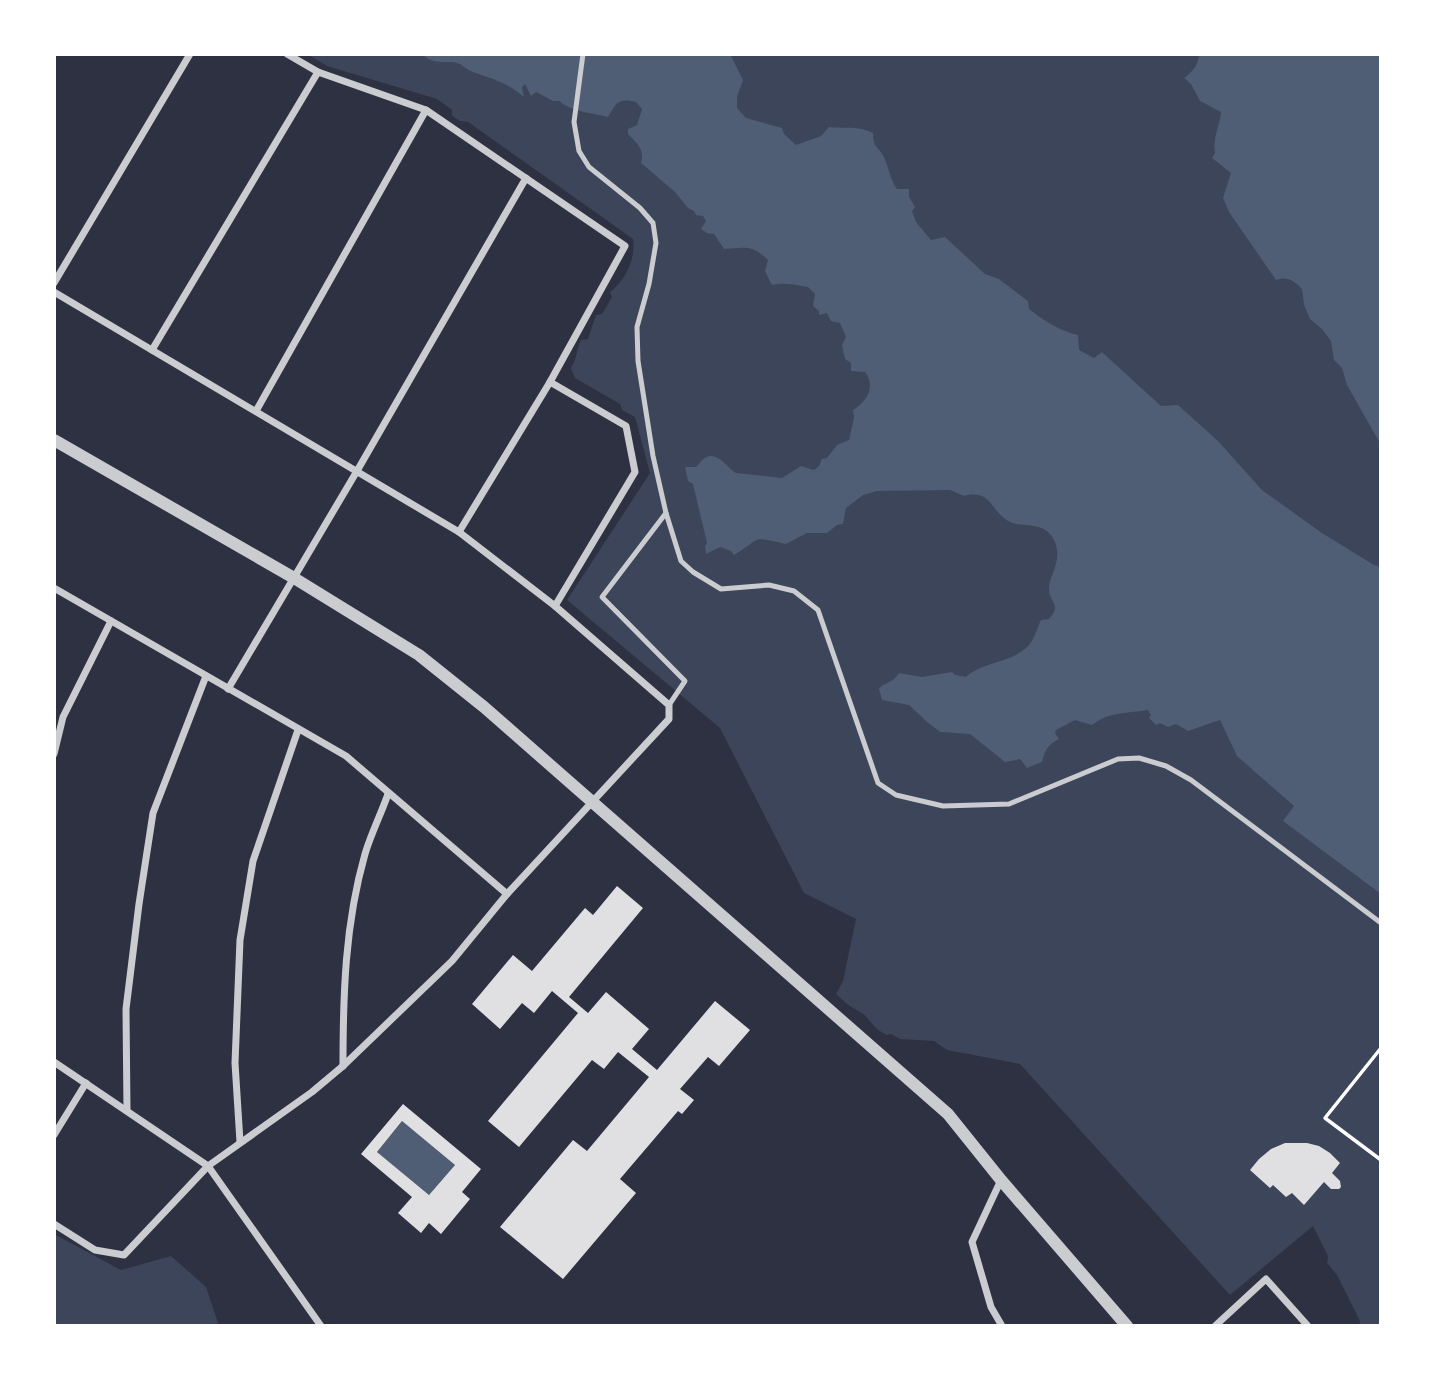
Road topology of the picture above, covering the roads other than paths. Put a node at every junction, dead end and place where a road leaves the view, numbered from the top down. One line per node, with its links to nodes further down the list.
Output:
1 (190, 54): 7 (street)
2 (286, 54): 4 (street)
3 (583, 54): 14 (lane)
4 (318, 72): 5 (street); 9 (street)
5 (426, 110): 6 (street); 11 (street)
6 (526, 178): 10 (street); 13 (street)
7 (54, 283)
8 (54, 292): 9 (street)
9 (152, 350): 11 (street)
10 (550, 382): 15 (street); 18 (street)
11 (256, 411): 13 (street)
12 (54, 440): 16 (street)
13 (357, 471): 15 (street); 16 (street)
14 (666, 513): 22 (lane); 28 (lane)
15 (459, 532): 18 (street)
16 (294, 578): 21 (street); 26 (street)
17 (54, 588): 19 (street)
18 (555, 606): 22 (street)
19 (111, 621): 20 (street); 24 (street)
20 (206, 676): 21 (street); 32 (street)
21 (228, 689): 23 (street)
22 (669, 705): 26 (street)
23 (298, 730): 25 (street); 34 (street)
24 (54, 754)
25 (388, 794): 27 (street); 30 (street)
26 (593, 803): 27 (street); 36 (street)
27 (507, 894): 30 (street)
28 (1381, 923)
29 (54, 1062): 31 (street)
30 (343, 1066): 34 (street)
31 (86, 1083): 32 (street); 33 (street)
32 (127, 1110): 35 (street)
33 (54, 1135)
34 (240, 1142): 35 (street)
35 (208, 1166): 37 (street); 38 (street)
36 (1000, 1180): 39 (street); 40 (street)
37 (54, 1224)
38 (321, 1326)
39 (1002, 1326)
40 (1127, 1326)
41 (1214, 1326): 42 (street)
42 (1308, 1326)

